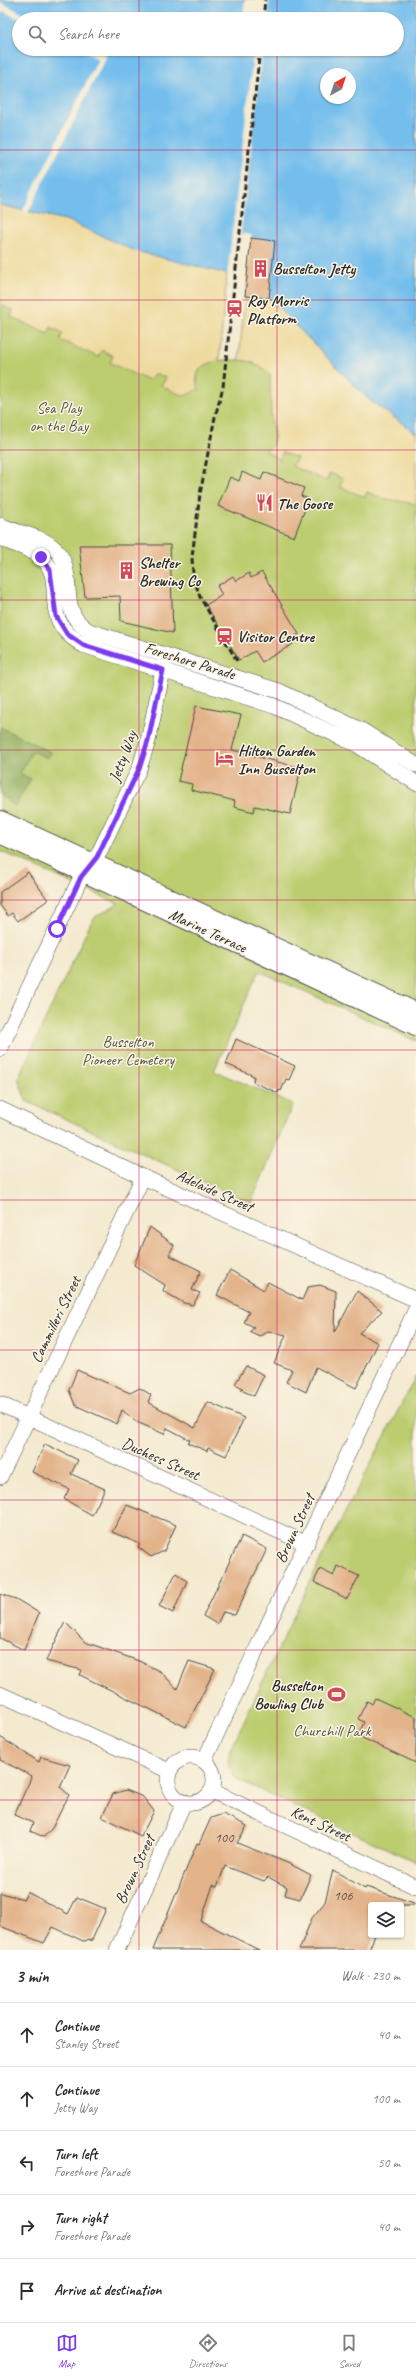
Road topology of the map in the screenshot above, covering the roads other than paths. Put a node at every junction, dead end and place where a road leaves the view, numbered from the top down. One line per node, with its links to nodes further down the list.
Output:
1 (0, 525): 3 (street, Foreshore Parade)
2 (0, 538): 4 (street, Foreshore Parade)
3 (167, 655): 4 (street, Jetty Way); 5 (street, Foreshore Parade)
4 (163, 670): 6 (street, Foreshore Parade); 9 (street, Jetty Way)
5 (416, 765)
6 (416, 783)
7 (0, 820): 9 (street, Marine Terrace)
8 (0, 834): 9 (street, Marine Terrace)
9 (89, 868): 10 (street, Marine Terrace); 11 (street, Marine Terrace); 12 (street, Jetty Way)
10 (416, 1012)
11 (416, 1026)
12 (0, 1049)
13 (0, 1109): 14 (street, Adelaide Street)
14 (143, 1177): 15 (street, Adelaide Street); 18 (street, Cammilleri Street)
15 (416, 1300)
16 (416, 1309): 20 (street, Brown Street)
17 (0, 1404): 18 (street, Duchess Street)
18 (28, 1417): 19 (street, Cammilleri Street); 20 (street, Duchess Street)
19 (0, 1477)
20 (307, 1544): 22 (street, Brown Street)
21 (0, 1694): 23 (street)
22 (204, 1761): 23 (street); 24 (street)
23 (169, 1771): 25 (street)
24 (212, 1792): 25 (street); 26 (street, Kent Street)
25 (184, 1802): 27 (street, Brown Street)
26 (416, 1887)
27 (117, 1950)

